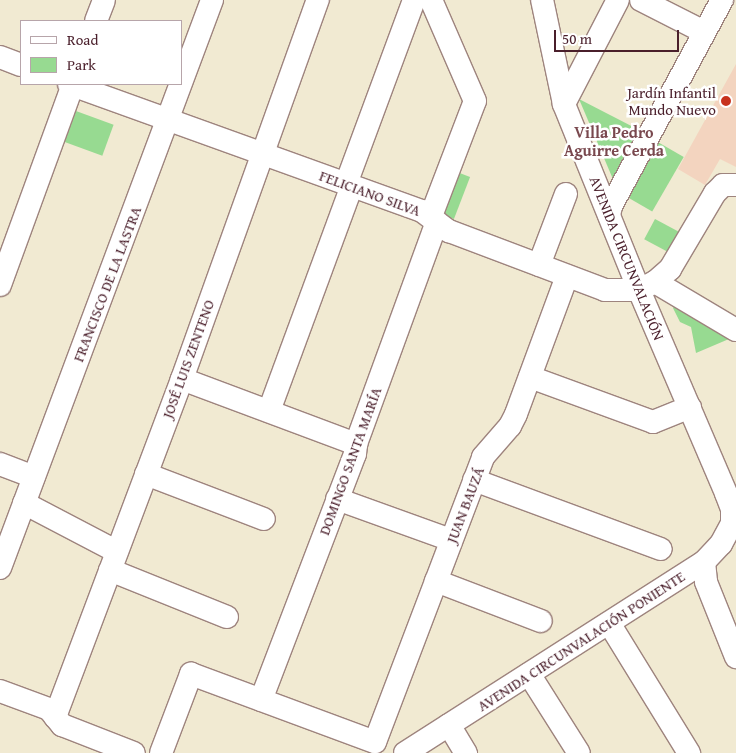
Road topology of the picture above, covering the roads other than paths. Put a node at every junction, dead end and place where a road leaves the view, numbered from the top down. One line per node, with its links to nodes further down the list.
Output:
1 (104, 0): 10 (street)
2 (212, 0): 14 (street, FRANCISCO DE LA LASTRA)
3 (318, 0): 20 (street, JOSÉ LUIS ZENTENO)
4 (414, 0): 21 (street)
5 (431, 0): 25 (street, DOMINGO SANTA MARÍA)
6 (618, 0): 18 (street)
7 (641, 0): 11 (street)
8 (722, 0): 11 (street)
9 (538, 2): 18 (street, AVENIDA CIRCUNVALACIÓN)
10 (96, 20)
11 (704, 32): 24 (street)
12 (0, 57): 13 (street)
13 (20, 65)
14 (182, 82)
15 (71, 85): 28 (street)
16 (74, 85): 19 (street, FELICIANO SILVA)
17 (181, 85): 19 (street, FRANCISCO DE LA LASTRA)
18 (564, 104): 24 (street, AVENIDA CIRCUNVALACIÓN)
19 (168, 120): 20 (street, FELICIANO SILVA); 39 (street, FRANCISCO DE LA LASTRA)
20 (261, 153): 21 (street, FELICIANO SILVA); 32 (street, JOSÉ LUIS ZENTENO)
21 (349, 185): 25 (street, FELICIANO SILVA); 34 (street)
22 (736, 185): 29 (street)
23 (566, 194): 26 (street)
24 (608, 215): 29 (street, AVENIDA CIRCUNVALACIÓN)
25 (434, 219): 26 (street, FELICIANO SILVA); 35 (street, DOMINGO SANTA MARÍA)
26 (539, 265): 27 (street, FELICIANO SILVA)
27 (567, 276): 29 (street, FELICIANO SILVA); 31 (street, JUAN BAUZÁ)
28 (0, 285)
29 (647, 286): 30 (street); 33 (street, AVENIDA CIRCUNVALACIÓN)
30 (736, 330)
31 (530, 377): 33 (street); 40 (street, JUAN BAUZÁ)
32 (182, 379): 34 (street); 38 (street, JOSÉ LUIS ZENTENO)
33 (690, 407): 37 (street, AVENIDA CIRCUNVALACIÓN)
34 (270, 411): 35 (street)
35 (356, 444): 41 (street, DOMINGO SANTA MARÍA)
36 (0, 464): 39 (street)
37 (727, 468): 42 (street, AVENIDA CIRCUNVALACIÓN)
38 (146, 474): 44 (street); 47 (street, JOSÉ LUIS ZENTENO)
39 (34, 477): 43 (street, FRANCISCO DE LA LASTRA)
40 (474, 480): 45 (street, JUAN BAUZÁ); 46 (street)
41 (337, 499): 45 (street); 57 (street, DOMINGO SANTA MARÍA)
42 (731, 500): 48 (street, AVENIDA CIRCUNVALACIÓN PONIENTE)
43 (24, 503): 47 (street); 49 (street, FRANCISCO DE LA LASTRA)
44 (264, 519)
45 (451, 540): 50 (street, JUAN BAUZÁ)
46 (661, 548)
47 (113, 560): 51 (street); 58 (street, JOSÉ LUIS ZENTENO)
48 (704, 562): 53 (street, AVENIDA CIRCUNVALACIÓN PONIENTE); 54 (street)
49 (0, 568)
50 (436, 581): 52 (street); 60 (street, JUAN BAUZÁ)
51 (227, 618)
52 (541, 621)
53 (609, 623): 55 (street, AVENIDA CIRCUNVALACIÓN PONIENTE); 66 (street)
54 (736, 657)
55 (529, 674): 59 (street, AVENIDA CIRCUNVALACIÓN PONIENTE); 65 (street)
56 (0, 691): 58 (street)
57 (261, 700): 60 (street); 62 (street)
58 (56, 717): 61 (street)
59 (449, 725): 63 (street, AVENIDA CIRCUNVALACIÓN PONIENTE); 64 (street)
60 (380, 747)
61 (134, 753)
62 (161, 753)
63 (405, 753)
64 (466, 753)
65 (579, 753)
66 (689, 753)

